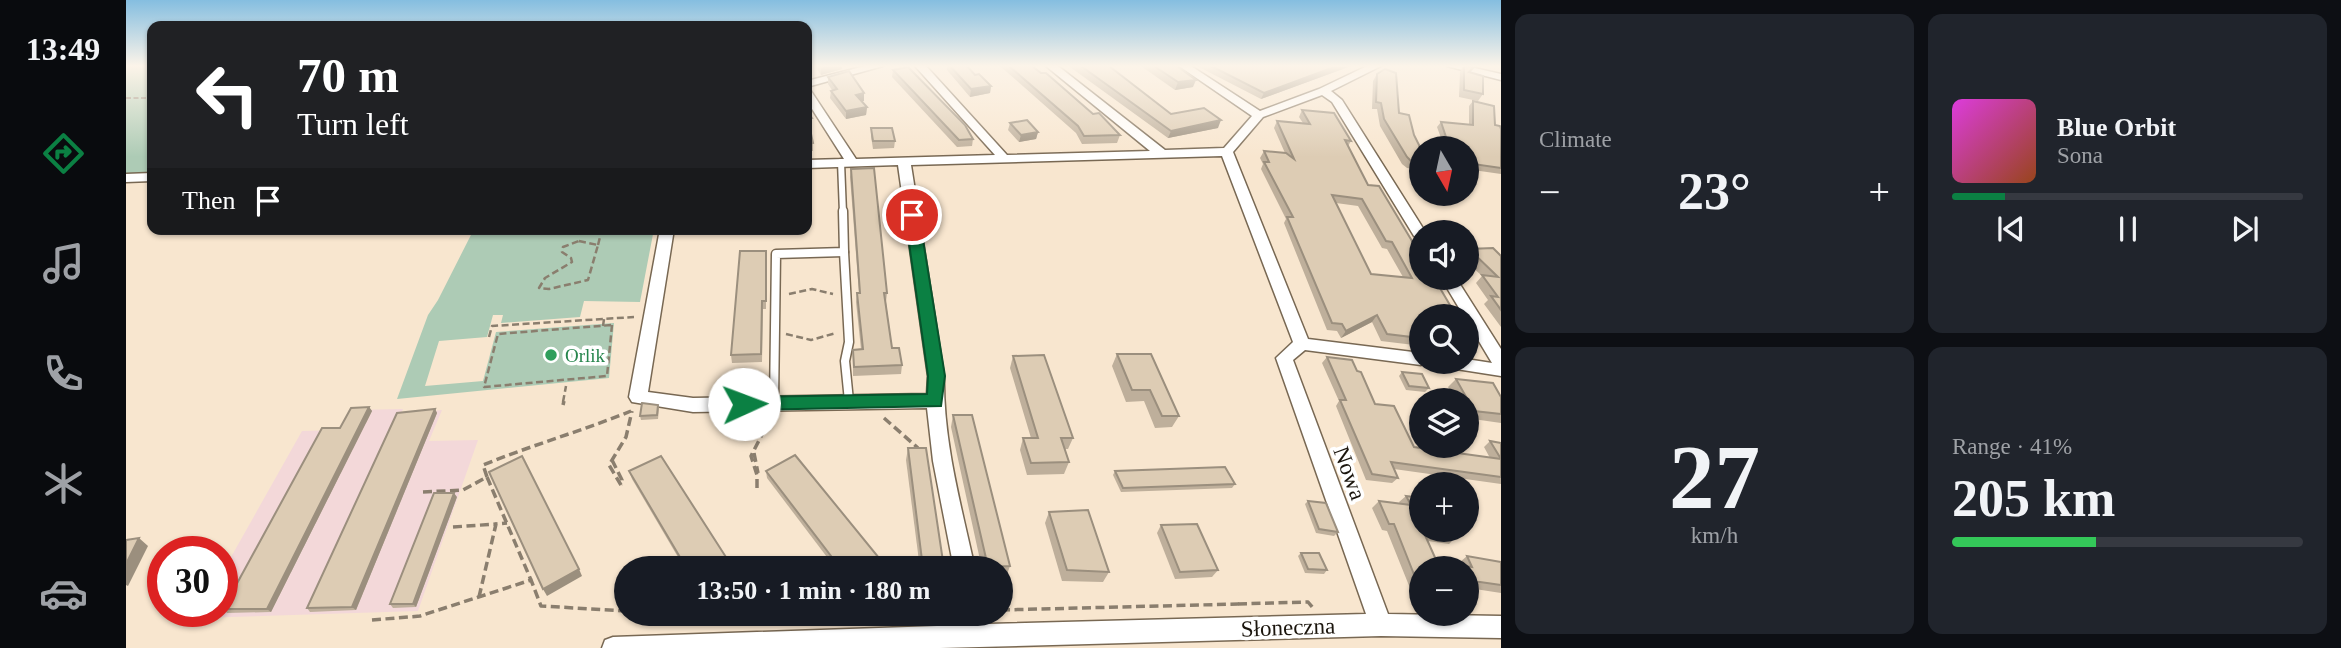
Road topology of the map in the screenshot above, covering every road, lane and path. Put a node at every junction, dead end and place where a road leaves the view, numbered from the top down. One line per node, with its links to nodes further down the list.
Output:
1 (948, 96): 12 (street)
2 (1089, 96): 11 (street)
3 (1229, 96): 9 (street)
4 (1310, 96): 9 (street)
5 (1331, 96): 18 (street)
6 (126, 98): 7 (path)
7 (147, 98)
8 (812, 100): 14 (street)
9 (1259, 116): 10 (street)
10 (1227, 152): 11 (street); 32 (street)
11 (1162, 154): 12 (street)
12 (1003, 158): 13 (street)
13 (904, 161): 14 (street); 39 (street)
14 (846, 162): 15 (street); 22 (lane)
15 (812, 164)
16 (147, 177): 17 (street)
17 (126, 178)
18 (1411, 220)
19 (600, 235): 21 (path)
20 (666, 235): 40 (street)
21 (598, 245): 21 (path)
22 (844, 252): 24 (lane); 25 (lane)
23 (1455, 290): 34 (street)
24 (775, 304): 25 (path); 28 (lane)
25 (847, 304): 30 (lane)
26 (634, 317): 27 (path)
27 (604, 319): 29 (path); 31 (path)
28 (775, 325): 30 (path); 40 (lane)
29 (603, 326): 29 (path)
30 (848, 327): 38 (lane)
31 (489, 337)
32 (1302, 344): 33 (street); 57 (street, Nowa)
33 (1409, 357)
34 (1501, 363)
35 (1479, 367): 36 (street)
36 (1501, 370)
37 (566, 386): 41 (path)
38 (849, 401): 39 (street); 40 (street); 43 (path)
39 (935, 401): 43 (street)
40 (772, 403): 45 (path)
41 (564, 405)
42 (612, 460): 42 (path); 44 (path)
43 (942, 461): 50 (street)
44 (487, 477): 46 (path); 47 (path)
45 (757, 488)
46 (423, 492)
47 (507, 523): 48 (path); 51 (path)
48 (496, 524): 49 (path); 52 (path)
49 (453, 527)
50 (962, 556)
51 (531, 580): 52 (path); 53 (path)
52 (479, 597): 55 (path)
53 (614, 610)
54 (1013, 610): 60 (path)
55 (372, 620)
56 (1013, 625): 60 (street, Słoneczna)
57 (1381, 625): 59 (street, Słoneczna); 60 (street, Słoneczna)
58 (961, 626): 61 (street, Słoneczna)
59 (1501, 627)
60 (1249, 628)
61 (614, 648)

